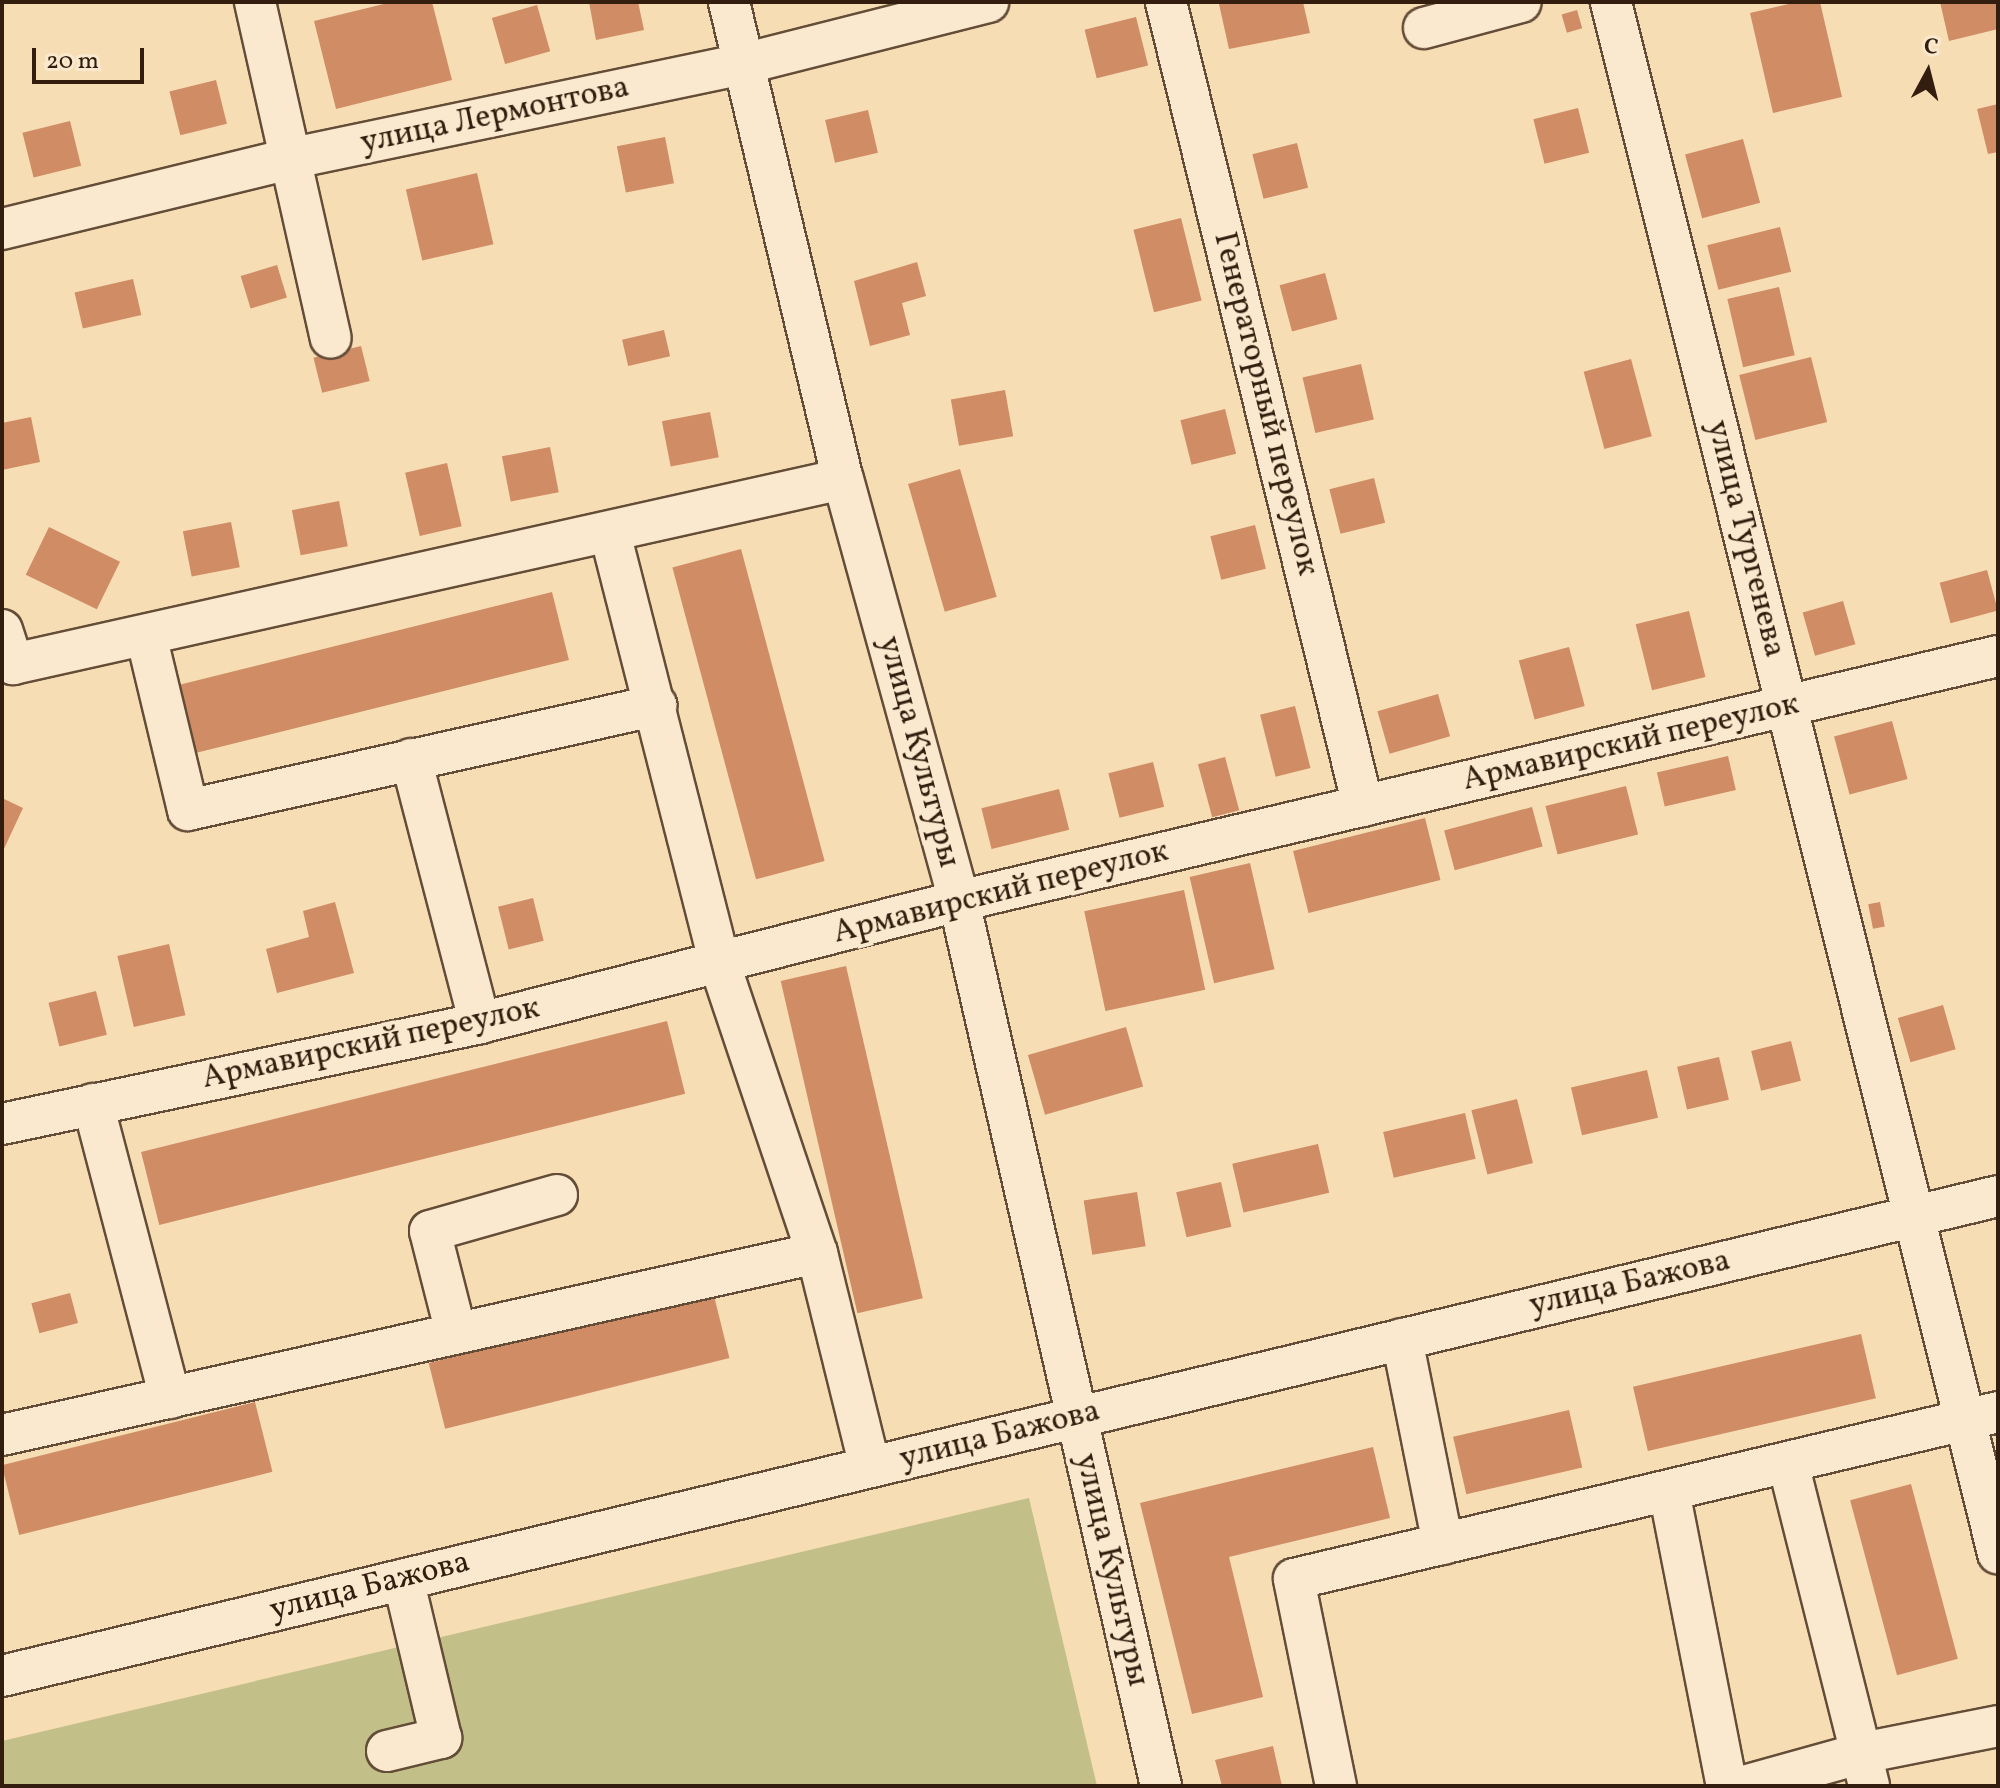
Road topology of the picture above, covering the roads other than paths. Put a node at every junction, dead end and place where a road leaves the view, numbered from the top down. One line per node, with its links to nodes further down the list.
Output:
1 (255, 2): 9 (street)
2 (729, 2): 8 (street, улица Культуры)
3 (988, 2): 8 (street, улица Лермонтова)
4 (1166, 2): 20 (street, Генераторный переулок)
5 (1521, 2): 7 (street)
6 (1611, 2): 18 (street, улица Тургенева)
7 (1424, 28)
8 (743, 64): 9 (street, улица Лермонтова); 12 (street, улица Культуры)
9 (293, 158): 10 (street, улица Лермонтова); 11 (street)
10 (2, 229)
11 (331, 338)
12 (843, 479): 13 (street); 21 (street, улица Культуры)
13 (610, 533): 14 (street); 17 (street)
14 (146, 635): 15 (street); 19 (street)
15 (7, 647)
16 (1998, 656): 18 (street, Армавирский переулок)
17 (656, 705): 19 (street); 22 (street)
18 (1786, 707): 20 (street, Армавирский переулок); 28 (street, улица Тургенева)
19 (411, 759): 23 (street)
20 (1363, 806): 21 (street, Армавирский переулок)
21 (959, 901): 22 (street, Армавирский переулок); 34 (street, улица Культуры)
22 (719, 962): 23 (street, Армавирский переулок); 29 (street)
23 (480, 1023): 24 (street, Армавирский переулок)
24 (93, 1104): 25 (street, Армавирский переулок); 32 (street)
25 (2, 1124)
26 (557, 1195): 30 (street)
27 (1998, 1196): 28 (street, улица Бажова)
28 (1915, 1216): 31 (street, улица Бажова); 33 (street, улица Тургенева)
29 (817, 1253): 30 (street); 37 (street)
30 (456, 1333): 32 (street)
31 (1402, 1339): 34 (street, улица Бажова); 39 (street)
32 (170, 1398): 35 (street)
33 (1981, 1416): 36 (street); 40 (street, улица Тургенева)
34 (1077, 1417): 37 (street, улица Бажова); 46 (street, улица Культуры)
35 (2, 1435)
36 (1788, 1463): 38 (street); 45 (street)
37 (870, 1467): 41 (street, улица Бажова)
38 (1669, 1491): 39 (street); 48 (street)
39 (1443, 1544): 47 (street)
40 (1998, 1553)
41 (403, 1579): 42 (street, улица Бажова); 44 (street)
42 (2, 1676)
43 (1998, 1726): 45 (street)
44 (387, 1751)
45 (1865, 1770): 49 (street)
46 (1161, 1786)
47 (1336, 1786)
48 (1727, 1786)
49 (1744, 1786)

